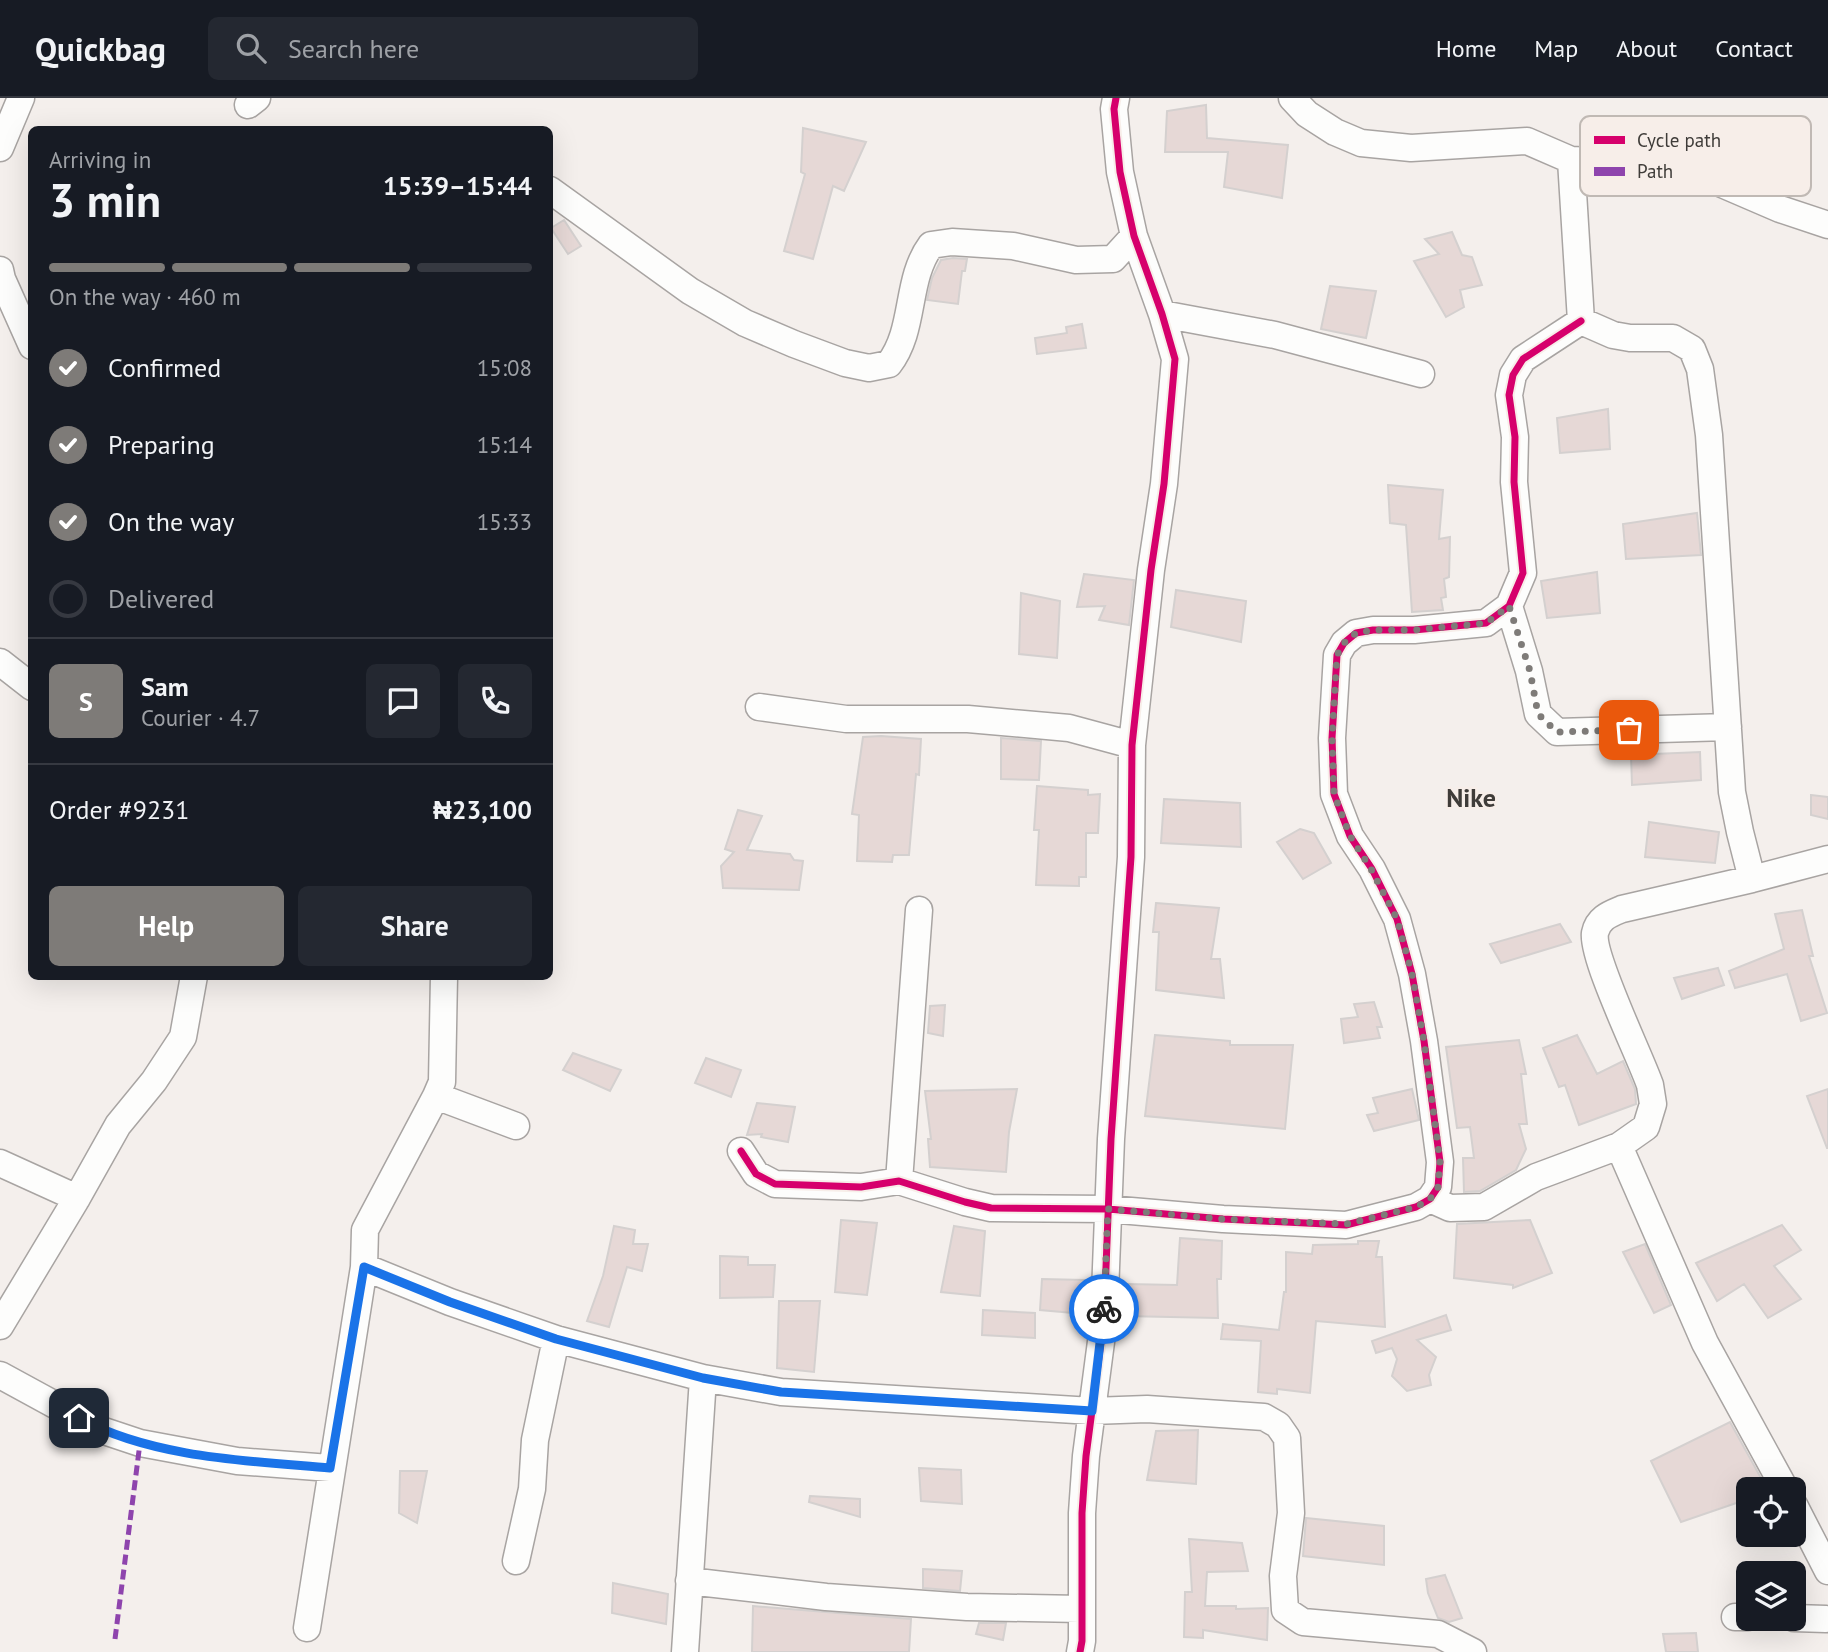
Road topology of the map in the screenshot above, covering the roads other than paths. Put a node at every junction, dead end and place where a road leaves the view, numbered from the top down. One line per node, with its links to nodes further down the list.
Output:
1 (21, 98): 4 (street)
2 (1116, 98): 10 (street)
3 (1292, 98): 5 (street)
4 (0, 148)
5 (1571, 160): 6 (street); 13 (street)
6 (1580, 160)
7 (553, 192): 10 (street)
8 (1750, 196): 9 (street)
9 (1828, 225)
10 (1134, 236): 12 (street)
11 (1, 276): 14 (street)
12 (1162, 314): 15 (street); 21 (street)
13 (1581, 321): 16 (street); 20 (street)
14 (28, 337)
15 (1421, 374)
16 (1509, 606): 20 (street); 34 (street)
17 (0, 662): 18 (street)
18 (28, 684)
19 (759, 707): 21 (street)
20 (1728, 727): 23 (street)
21 (1132, 745): 35 (street)
22 (1828, 859): 23 (street)
23 (1752, 879): 29 (street)
24 (919, 910): 32 (street)
25 (193, 980): 33 (street)
26 (444, 980): 27 (street)
27 (436, 1096): 28 (street); 36 (street)
28 (516, 1126)
29 (1619, 1146): 34 (street); 43 (street)
30 (741, 1152): 32 (street)
31 (0, 1163): 33 (street)
32 (899, 1181): 35 (street)
33 (77, 1198): 37 (street)
34 (1430, 1199): 35 (street)
35 (1108, 1209): 41 (street)
36 (364, 1267): 38 (street); 42 (street)
37 (0, 1326)
38 (556, 1339): 40 (street); 45 (street)
39 (0, 1376): 42 (street)
40 (703, 1378): 41 (street); 47 (street)
41 (1092, 1411): 48 (street); 54 (street)
42 (330, 1468): 51 (street)
43 (1778, 1477)
44 (1806, 1528): 46 (street)
45 (516, 1561)
46 (1828, 1571)
47 (689, 1581): 48 (street); 52 (street)
48 (1081, 1609): 53 (street)
49 (1806, 1621): 50 (street)
50 (1827, 1625)
51 (307, 1628)
52 (685, 1652)
53 (1080, 1652)
54 (1473, 1652)

